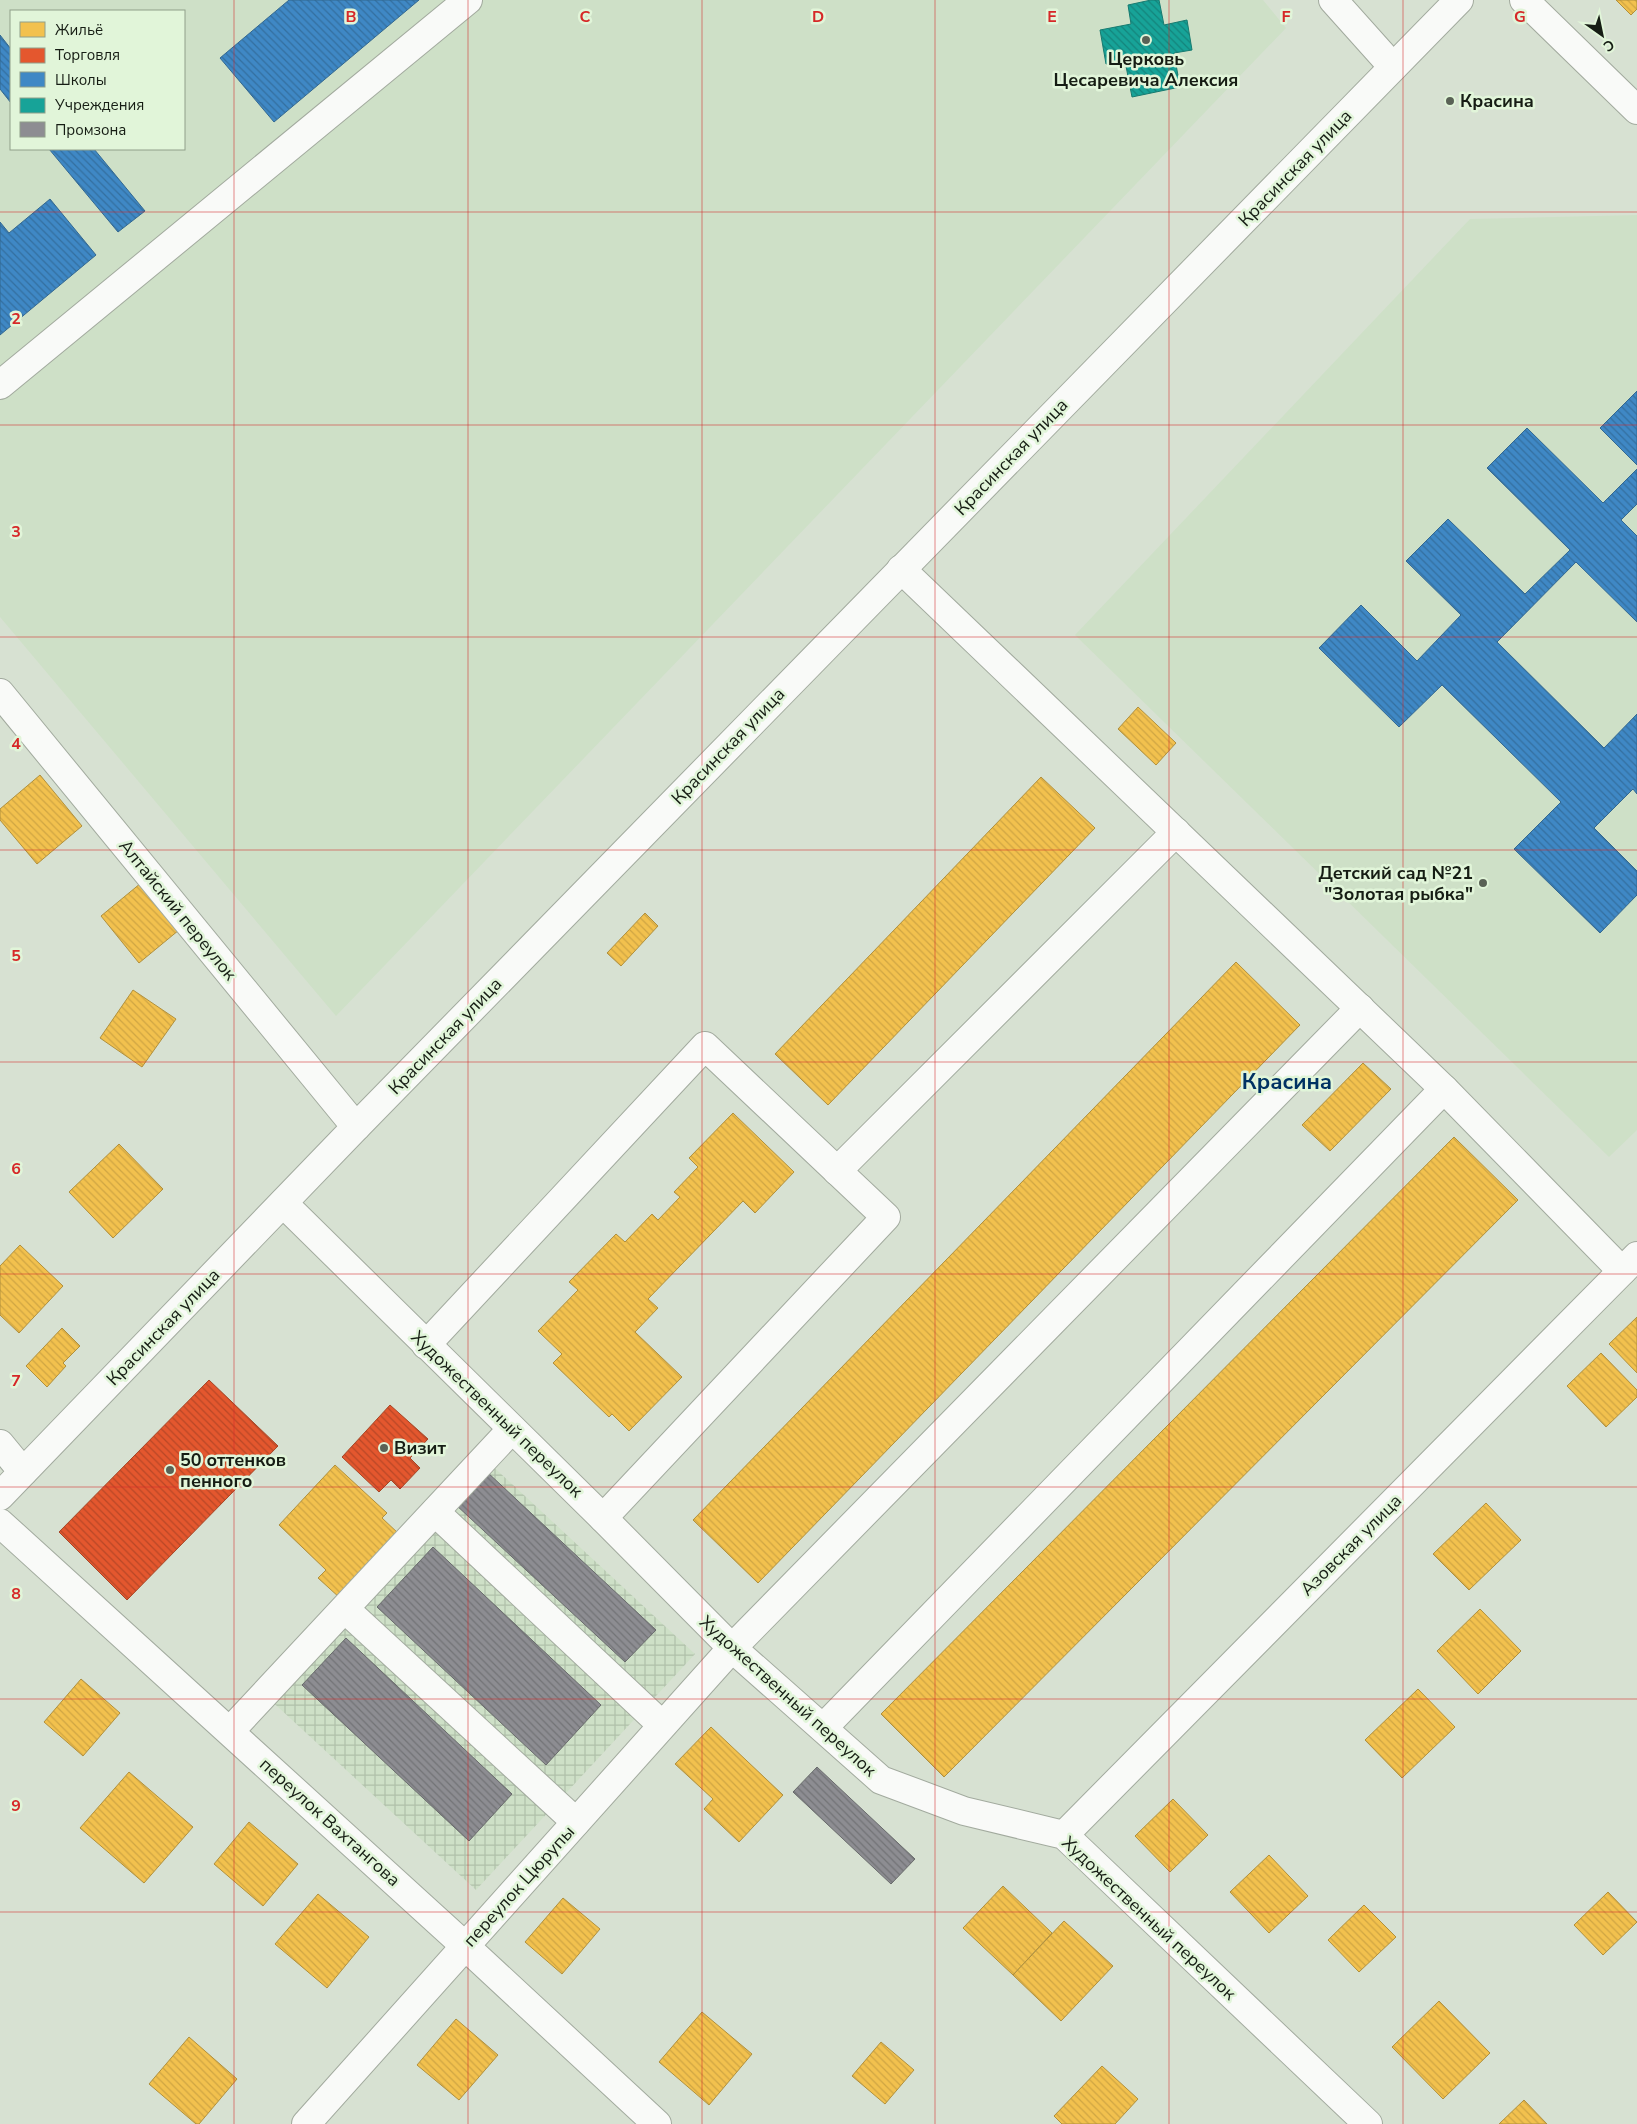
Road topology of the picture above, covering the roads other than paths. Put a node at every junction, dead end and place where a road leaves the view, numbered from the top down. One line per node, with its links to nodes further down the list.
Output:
1 (468, 0): 7 (street)
2 (1333, 0): 5 (street)
3 (1458, 0): 5 (street, Красинская улица)
4 (1524, 0): 6 (street)
5 (1393, 67): 8 (street, Красинская улица)
6 (1637, 110)
7 (0, 384)
8 (901, 569): 10 (street); 13 (street, Красинская улица)
9 (0, 693): 13 (street, Алтайский переулок)
10 (1176, 832): 11 (street); 14 (street)
11 (1360, 1008): 12 (street); 26 (street, переулок Цюрупы)
12 (1444, 1089): 16 (street); 28 (street)
13 (356, 1127): 15 (street, Красинская улица)
14 (837, 1170): 17 (street); 23 (street)
15 (283, 1203): 17 (street, Художественный переулок); 20 (street, Красинская улица)
16 (1629, 1263): 31 (street, Азовская улица)
17 (426, 1345): 18 (street, Художественный переулок)
18 (512, 1429): 22 (street); 23 (street, Художественный переулок)
19 (0, 1444): 20 (street)
20 (23, 1472): 21 (street, Красинская улица)
21 (0, 1496)
22 (435, 1512): 25 (street); 27 (street)
23 (603, 1518): 26 (street, Художественный переулок)
24 (0, 1523): 29 (street, переулок Вахтангова)
25 (344, 1609): 29 (street); 30 (street)
26 (732, 1648): 27 (street, переулок Цюрупы); 28 (street, Художественный переулок)
27 (662, 1725): 30 (street, переулок Цюрупы)
28 (823, 1728): 31 (street, Художественный переулок)
29 (230, 1731): 32 (street, переулок Вахтангова)
30 (576, 1822): 32 (street, переулок Цюрупы)
31 (1064, 1835): 35 (street, Художественный переулок)
32 (466, 1946): 33 (street, переулок Цюрупы); 34 (street, переулок Вахтангова)
33 (306, 2124)
34 (657, 2124)
35 (1368, 2124)

